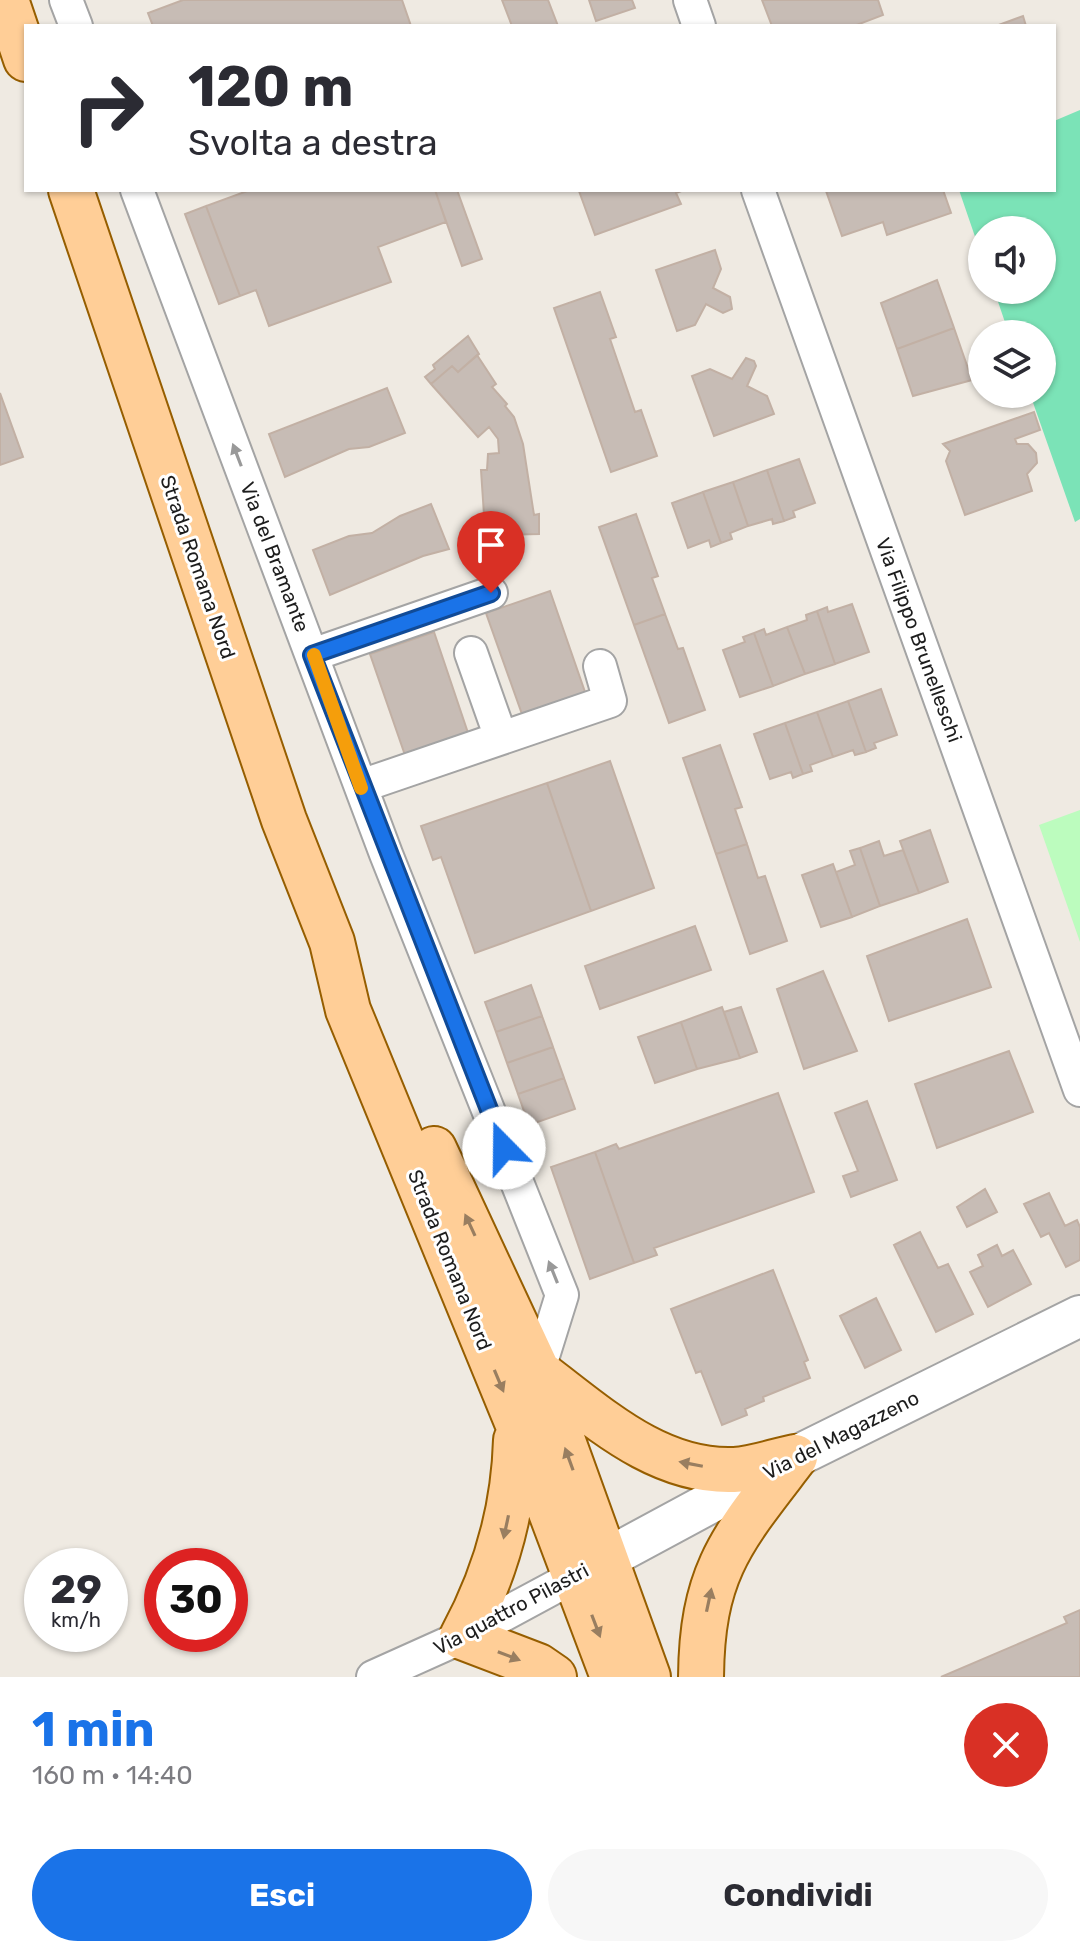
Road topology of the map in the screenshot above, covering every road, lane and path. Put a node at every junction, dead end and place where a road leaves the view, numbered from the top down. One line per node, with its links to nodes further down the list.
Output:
1 (6, 0): 6 (main road)
2 (66, 0): 4 (street)
3 (690, 0): 5 (street)
4 (75, 24)
5 (698, 24)
6 (24, 53)
7 (72, 192): 16 (main road, Strada Romana Nord)
8 (138, 192): 12 (street, Via del Bramante, one-way to 8)
9 (759, 192): 17 (street, Via Filippo Brunelleschi)
10 (491, 593): 12 (street)
11 (471, 653): 14 (street)
12 (312, 655): 15 (street, Via del Bramante)
13 (600, 666): 14 (street)
14 (501, 738): 15 (street)
15 (361, 786): 19 (street, Via del Bramante, one-way to 15)
16 (332, 942): 19 (main road, Strada Romana Nord, one-way to 16); 20 (main road, Strada Romana Nord, one-way to 20)
17 (1080, 1090)
18 (1080, 1316): 21 (street, Via del Magazzeno)
19 (538, 1372): 21 (main road, one-way to 19); 22 (main road, Strada Romana Nord, one-way to 19)
20 (517, 1422): 22 (main road, Strada Romana Nord); 23 (main road, one-way to 23)
21 (795, 1457): 22 (street, Via del Magazzeno); 28 (main road, one-way to 21)
22 (590, 1568): 23 (street, Via quattro Pilastri); 26 (main road, one-way to 26); 27 (main road)
23 (462, 1637): 24 (street, Via quattro Pilastri); 25 (main road, one-way to 25)
24 (373, 1677)
25 (554, 1677)
26 (613, 1677)
27 (648, 1677)
28 (701, 1677)

